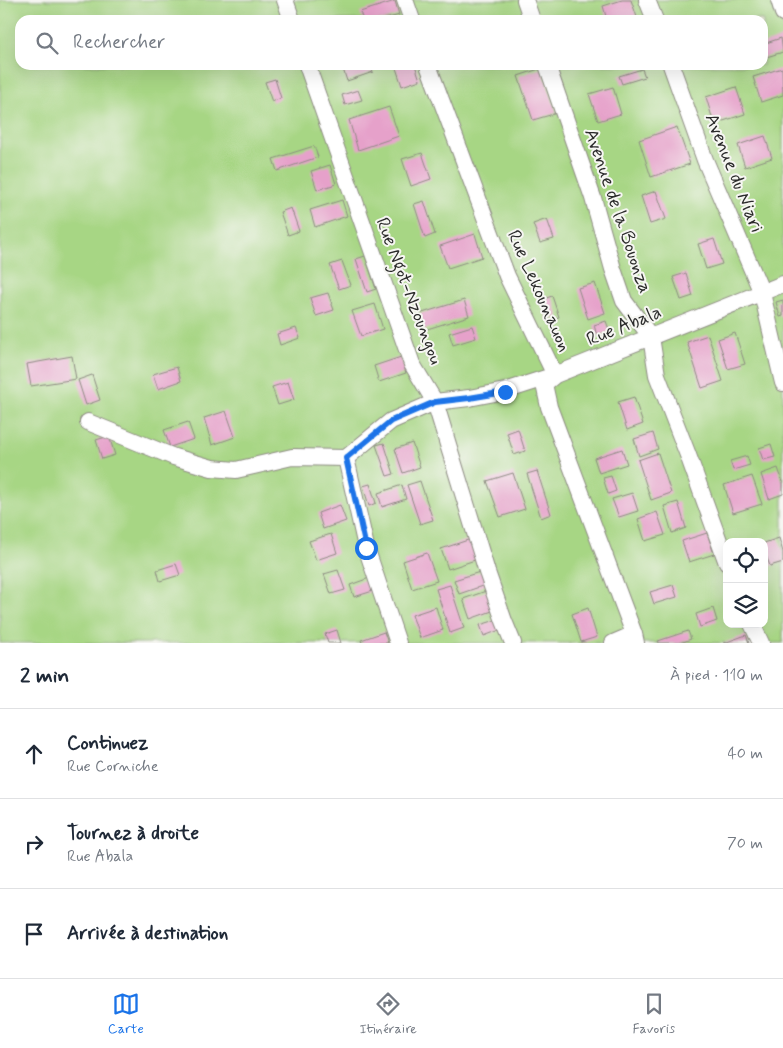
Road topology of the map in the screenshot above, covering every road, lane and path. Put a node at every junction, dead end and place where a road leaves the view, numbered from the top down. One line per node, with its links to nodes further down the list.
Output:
1 (285, 0): 7 (street)
2 (405, 0): 8 (street)
3 (525, 0): 9 (street)
4 (647, 0): 10 (street)
5 (778, 0): 6 (street)
6 (783, 13)
7 (290, 15)
8 (410, 15)
9 (530, 15)
10 (652, 15)
11 (309, 70): 20 (street, Rue Ngot-Nzoungou)
12 (430, 70): 18 (street, Rue Lekounauon)
13 (549, 70): 17 (street, Avenue de la Bouonza)
14 (673, 70): 16 (street, Avenue du Niari)
15 (783, 284): 16 (street, Rue Abala)
16 (762, 293): 17 (street, Rue Abala); 19 (street, Avenue du Niari)
17 (651, 337): 18 (street, Rue Abala); 23 (street, Avenue de la Bouonza)
18 (554, 375): 20 (street, Rue Abala); 25 (street, Rue Lekounauon)
19 (783, 384)
20 (435, 402): 22 (street, Rue Abala); 27 (street, Rue Ngot-Nzoungou)
21 (88, 422): 22 (street)
22 (346, 458): 26 (street)
23 (723, 552)
24 (754, 628): 29 (street)
25 (635, 638): 28 (street)
26 (398, 643)
27 (513, 643)
28 (614, 643)
29 (761, 643)

